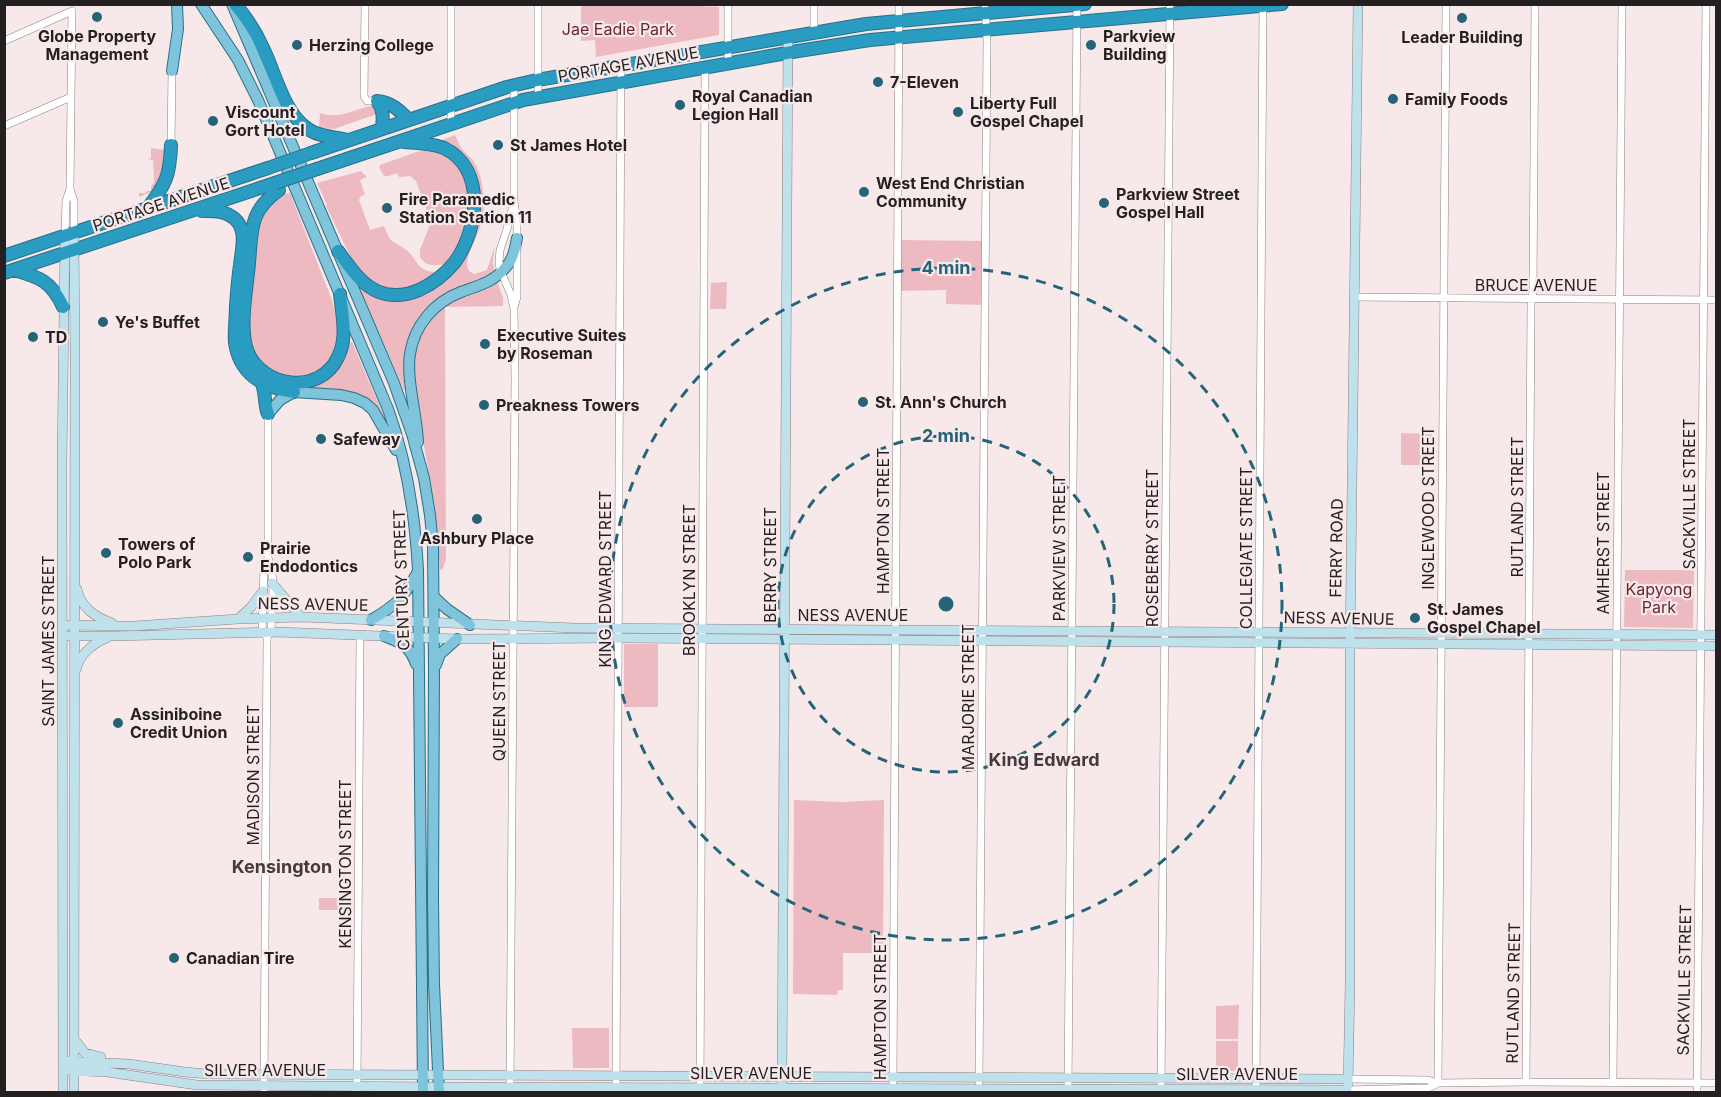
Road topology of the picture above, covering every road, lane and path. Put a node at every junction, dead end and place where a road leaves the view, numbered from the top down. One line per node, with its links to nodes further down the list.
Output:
1 (177, 4): 33 (main road)
2 (201, 4): 60 (main road, CENTURY STREET)
3 (234, 4): 46 (highway); 55 (main road, CENTURY STREET)
4 (365, 4): 39 (street)
5 (451, 4): 41 (street)
6 (538, 4): 34 (street)
7 (728, 4): 28 (street)
8 (814, 4): 24 (street)
9 (899, 4): 21 (street, HAMPTON STREET)
10 (1085, 4): 17 (highway, PORTAGE AVENUE)
11 (1282, 4): 18 (highway, PORTAGE AVENUE)
12 (1358, 4): 61 (main road, FERRY ROAD)
13 (1446, 4): 62 (street, INGLEWOOD STREET)
14 (1535, 4): 63 (street, RUTLAND STREET)
15 (1622, 4): 64 (street, AMHERST STREET)
16 (1706, 4): 65 (street, SACKVILLE STREET)
17 (1077, 5): 19 (highway, PORTAGE AVENUE); 22 (street, PARKVIEW STREET)
18 (1263, 5): 20 (highway, PORTAGE AVENUE); 108 (street, COLLEGIATE STREET)
19 (985, 9): 21 (highway, PORTAGE AVENUE); 23 (street, MARJORIE STREET)
20 (1170, 9): 22 (highway, PORTAGE AVENUE); 107 (street, ROSEBERRY STREET)
21 (899, 21): 24 (highway, PORTAGE AVENUE); 26 (street, HAMPTON STREET)
22 (1077, 22): 23 (highway, PORTAGE AVENUE); 105 (street, PARKVIEW STREET)
23 (986, 30): 26 (highway, PORTAGE AVENUE); 99 (street, MARJORIE STREET)
24 (814, 32): 25 (highway, PORTAGE AVENUE)
25 (788, 37): 28 (highway, PORTAGE AVENUE); 29 (main road, BERRY STREET)
26 (899, 38): 29 (highway, PORTAGE AVENUE); 98 (street, HAMPTON STREET)
27 (4, 41): 37 (street, SAINT JAMES STREET)
28 (728, 47): 30 (street); 31 (highway, PORTAGE AVENUE)
29 (788, 53): 30 (highway, PORTAGE AVENUE); 95 (main road, BERRY STREET)
30 (728, 64): 32 (highway, PORTAGE AVENUE)
31 (621, 66): 34 (highway, PORTAGE AVENUE); 35 (street, KING EDWARD STREET)
32 (705, 68): 35 (highway, PORTAGE AVENUE); 94 (street, BROOKLYN STREET)
33 (172, 71): 48 (street)
34 (537, 80): 36 (highway, PORTAGE AVENUE); 38 (street)
35 (621, 82): 38 (highway, PORTAGE AVENUE); 91 (street, KING EDWARD STREET)
36 (514, 85): 40 (street, QUEEN STREET); 41 (highway, PORTAGE AVENUE)
37 (71, 97): 44 (street); 53 (street, SAINT JAMES STREET)
38 (538, 97): 40 (highway, PORTAGE AVENUE)
39 (377, 101): 42 (highway); 45 (highway)
40 (514, 102): 43 (highway, PORTAGE AVENUE); 50 (street, QUEEN STREET)
41 (451, 106): 42 (highway, PORTAGE AVENUE); 43 (street)
42 (409, 120): 45 (highway, PORTAGE AVENUE)
43 (451, 123): 47 (highway, PORTAGE AVENUE)
44 (4, 126)
45 (382, 129): 46 (highway, PORTAGE AVENUE)
46 (350, 140): 51 (highway, PORTAGE AVENUE, bridge)
47 (400, 141): 49 (highway, PORTAGE AVENUE, bridge); 55 (highway)
48 (171, 145): 51 (highway)
49 (277, 187): 52 (highway, PORTAGE AVENUE); 60 (highway)
50 (514, 201): 54 (street, QUEEN STREET); 59 (street, QUEEN STREET)
51 (147, 208): 53 (highway, PORTAGE AVENUE)
52 (192, 211): 56 (highway, PORTAGE AVENUE); 69 (highway)
53 (70, 235): 56 (main road, SAINT JAMES STREET); 57 (highway, PORTAGE AVENUE)
54 (517, 238): 59 (main road); 68 (street, QUEEN STREET)
55 (338, 251): 72 (main road, CENTURY STREET)
56 (69, 252): 58 (highway, PORTAGE AVENUE); 67 (main road, SAINT JAMES STREET); 76 (main road, SAINT JAMES STREET)
57 (4, 256)
58 (9, 271): 67 (highway)
59 (502, 272): 68 (street, QUEEN STREET); 72 (main road)
60 (340, 294): 73 (main road, CENTURY STREET)
61 (1354, 297): 62 (street, BRUCE AVENUE); 92 (main road, FERRY ROAD)
62 (1444, 298): 63 (street, BRUCE AVENUE); 112 (street, INGLEWOOD STREET)
63 (1532, 298): 64 (street, BRUCE AVENUE); 113 (street, RUTLAND STREET)
64 (1619, 299): 65 (street, BRUCE AVENUE); 96 (street, AMHERST STREET)
65 (1704, 300): 66 (street, BRUCE AVENUE); 100 (street, SACKVILLE STREET)
66 (1716, 300)
67 (63, 308): 90 (main road, SAINT JAMES STREET)
68 (514, 309): 89 (street, QUEEN STREET)
69 (262, 384): 70 (highway); 71 (highway)
70 (294, 392): 71 (main road); 73 (main road)
71 (268, 414): 74 (street, MADISON STREET)
72 (420, 463): 79 (main road, CENTURY STREET)
73 (406, 468): 75 (main road, CENTURY STREET)
74 (268, 558): 77 (street, MADISON STREET); 78 (street, MADISON STREET)
75 (418, 570): 83 (main road); 84 (main road, CENTURY STREET)
76 (75, 579): 87 (main road, SAINT JAMES STREET); 88 (main road)
77 (272, 583): 80 (main road); 81 (street, MADISON STREET)
78 (263, 591): 81 (street, MADISON STREET); 82 (main road)
79 (434, 597): 85 (main road, CENTURY STREET); 86 (main road)
80 (301, 617): 81 (main road, NESS AVENUE); 83 (main road, NESS AVENUE)
81 (267, 618): 82 (main road, NESS AVENUE); 93 (street, MADISON STREET)
82 (238, 619): 88 (main road, NESS AVENUE)
83 (370, 620): 84 (main road, NESS AVENUE)
84 (419, 623): 85 (main road, NESS AVENUE); 106 (main road, CENTURY STREET)
85 (434, 623): 86 (main road, NESS AVENUE); 109 (main road, CENTURY STREET)
86 (470, 625): 89 (main road, NESS AVENUE)
87 (75, 626): 88 (main road, NESS AVENUE); 90 (main road, NESS AVENUE); 102 (main road, SAINT JAMES STREET)
88 (120, 626)
89 (513, 626): 91 (main road, NESS AVENUE); 111 (street, QUEEN STREET)
90 (62, 630): 102 (main road, NESS AVENUE); 125 (main road, SAINT JAMES STREET)
91 (619, 633): 94 (main road, NESS AVENUE); 111 (main road, NESS AVENUE); 132 (street, KING EDWARD STREET)
92 (1350, 633): 108 (main road, NESS AVENUE); 112 (main road, NESS AVENUE); 114 (main road, FERRY ROAD)
93 (267, 634): 97 (main road, NESS AVENUE); 103 (main road, NESS AVENUE); 127 (street, MADISON STREET)
94 (702, 634): 95 (main road, NESS AVENUE); 133 (street, BROOKLYN STREET)
95 (785, 634): 98 (main road, NESS AVENUE); 134 (main road, BERRY STREET)
96 (1616, 634): 100 (main road, NESS AVENUE); 113 (main road, NESS AVENUE); 116 (street, AMHERST STREET)
97 (360, 635): 104 (main road, NESS AVENUE); 128 (street, KENSINGTON STREET)
98 (896, 635): 99 (main road, NESS AVENUE); 135 (street, HAMPTON STREET)
99 (982, 635): 105 (main road, NESS AVENUE); 136 (street, MARJORIE STREET)
100 (1701, 635): 101 (main road, NESS AVENUE); 118 (street, SACKVILLE STREET)
101 (1716, 635)
102 (75, 636): 103 (main road, NESS AVENUE); 122 (main road, SAINT JAMES STREET)
103 (114, 636): 122 (main road)
104 (384, 636): 106 (main road, NESS AVENUE); 121 (main road)
105 (1072, 636): 107 (main road, NESS AVENUE); 137 (street, PARKVIEW STREET)
106 (419, 637): 109 (main road, NESS AVENUE); 121 (main road, CENTURY STREET)
107 (1165, 637): 108 (main road, NESS AVENUE); 138 (street, ROSEBERRY STREET)
108 (1259, 637): 114 (main road, NESS AVENUE); 139 (street, COLLEGIATE STREET)
109 (434, 638): 110 (main road, NESS AVENUE); 120 (main road, CENTURY STREET)
110 (457, 639): 111 (main road, NESS AVENUE); 120 (main road)
111 (513, 639): 131 (street, QUEEN STREET)
112 (1440, 639): 113 (main road, NESS AVENUE); 115 (main road, NESS AVENUE); 143 (street, INGLEWOOD STREET)
113 (1530, 639): 116 (main road, NESS AVENUE); 141 (street, RUTLAND STREET)
114 (1350, 643): 115 (main road, NESS AVENUE); 119 (main road, FERRY ROAD)
115 (1371, 644): 119 (main road)
116 (1616, 645): 118 (main road, NESS AVENUE); 142 (street, AMHERST STREET)
117 (1716, 645): 118 (main road, NESS AVENUE)
118 (1701, 646): 144 (street, SACKVILLE STREET)
119 (1350, 657): 140 (main road, FERRY ROAD)
120 (435, 668): 130 (main road, CENTURY STREET)
121 (419, 672): 129 (main road, CENTURY STREET)
122 (74, 678): 123 (main road, SAINT JAMES STREET)
123 (75, 1040): 124 (main road); 126 (main road, SAINT JAMES STREET)
124 (129, 1064): 126 (main road, SILVER AVENUE); 127 (main road, SILVER AVENUE)
125 (63, 1065): 126 (main road, SILVER AVENUE); 160 (main road, SAINT JAMES STREET)
126 (75, 1066): 146 (main road, SILVER AVENUE); 161 (main road, SAINT JAMES STREET)
127 (264, 1074): 128 (main road, SILVER AVENUE); 146 (street, MADISON STREET)
128 (357, 1075): 129 (main road, SILVER AVENUE); 147 (street, KENSINGTON STREET)
129 (423, 1075): 130 (main road, SILVER AVENUE); 148 (main road, CENTURY STREET)
130 (438, 1075): 131 (main road, SILVER AVENUE); 149 (main road, CENTURY STREET)
131 (510, 1076): 132 (main road, SILVER AVENUE); 150 (street, QUEEN STREET)
132 (616, 1076): 133 (main road, SILVER AVENUE); 151 (street, KING EDWARD STREET)
133 (700, 1076): 134 (main road, SILVER AVENUE); 152 (street, BROOKLYN STREET)
134 (782, 1077): 135 (main road, SILVER AVENUE); 153 (main road, BERRY STREET)
135 (893, 1077): 136 (main road, SILVER AVENUE); 154 (street, HAMPTON STREET)
136 (980, 1077): 137 (main road, SILVER AVENUE); 155 (street, MARJORIE STREET)
137 (1068, 1078): 138 (main road, SILVER AVENUE); 156 (street, PARKVIEW STREET)
138 (1161, 1078): 139 (main road, SILVER AVENUE); 157 (street, ROSEBERRY STREET)
139 (1256, 1079): 140 (main road, SILVER AVENUE); 158 (street, COLLEGIATE STREET)
140 (1348, 1079): 143 (street, SILVER AVENUE); 159 (main road, FERRY ROAD)
141 (1526, 1082): 142 (street, SILVER AVENUE); 143 (street, SILVER AVENUE)
142 (1613, 1082): 144 (street, SILVER AVENUE)
143 (1437, 1083): 159 (street, SILVER AVENUE)
144 (1696, 1083): 145 (street, SILVER AVENUE); 162 (street, SACKVILLE STREET)
145 (1716, 1083)
146 (264, 1089): 147 (main road, SILVER AVENUE)
147 (357, 1089): 148 (main road, SILVER AVENUE)
148 (423, 1090): 149 (main road, SILVER AVENUE)
149 (439, 1090): 150 (main road, SILVER AVENUE)
150 (510, 1090): 151 (main road, SILVER AVENUE)
151 (616, 1090): 152 (main road, SILVER AVENUE)
152 (700, 1090): 153 (main road, SILVER AVENUE)
153 (782, 1090): 154 (main road, SILVER AVENUE)
154 (893, 1090): 155 (main road, SILVER AVENUE)
155 (980, 1090): 156 (main road, SILVER AVENUE)
156 (1068, 1091): 157 (main road, SILVER AVENUE)
157 (1161, 1091): 158 (main road, SILVER AVENUE)
158 (1256, 1091): 159 (main road, SILVER AVENUE)
159 (1347, 1091)
160 (63, 1092)
161 (74, 1092)
162 (1697, 1092)

